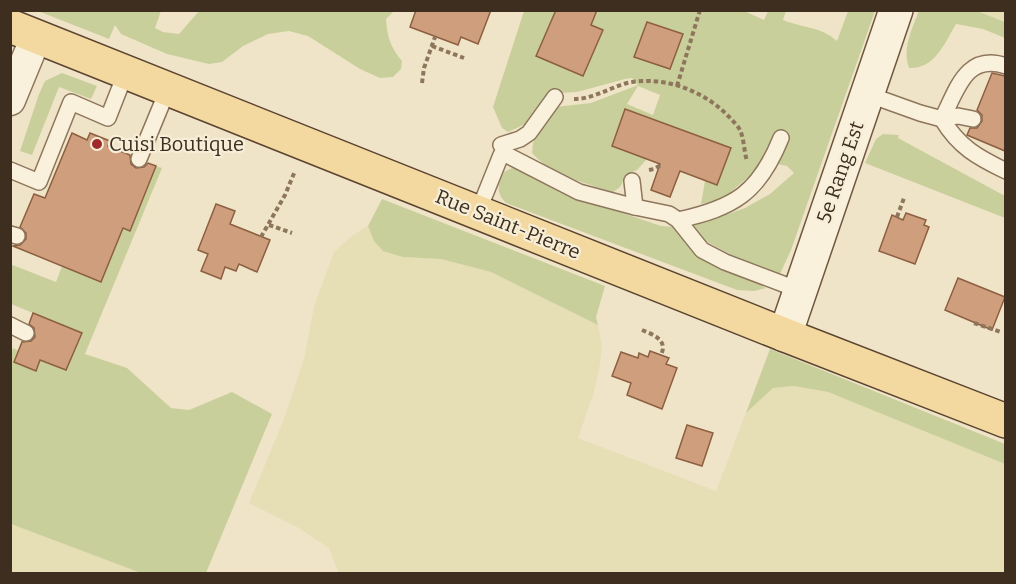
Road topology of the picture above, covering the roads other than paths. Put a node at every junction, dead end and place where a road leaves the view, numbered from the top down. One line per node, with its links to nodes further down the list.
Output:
1 (896, 10): 6 (street, 5e Rang Est)
2 (23, 31): 4 (main road, Rue Saint-Pierre); 8 (street)
3 (1005, 66): 9 (lane)
4 (126, 72): 5 (main road, Rue Saint-Pierre); 14 (lane)
5 (168, 89): 13 (lane); 18 (main road, Rue Saint-Pierre)
6 (867, 94): 9 (lane); 20 (street, 5e Rang Est)
7 (555, 97): 12 (lane)
8 (10, 100)
9 (942, 119): 10 (lane); 15 (lane)
10 (973, 119)
11 (781, 138): 19 (lane)
12 (501, 145)
13 (139, 159)
14 (10, 170)
15 (1005, 171)
16 (632, 180): 17 (lane)
17 (635, 207): 18 (lane); 19 (lane)
18 (478, 213): 23 (main road, Rue Saint-Pierre)
19 (678, 220): 20 (lane)
20 (799, 290): 23 (street, 5e Rang Est)
21 (10, 325): 22 (lane)
22 (26, 333)
23 (785, 334): 24 (main road, Rue Saint-Pierre)
24 (1005, 421)

